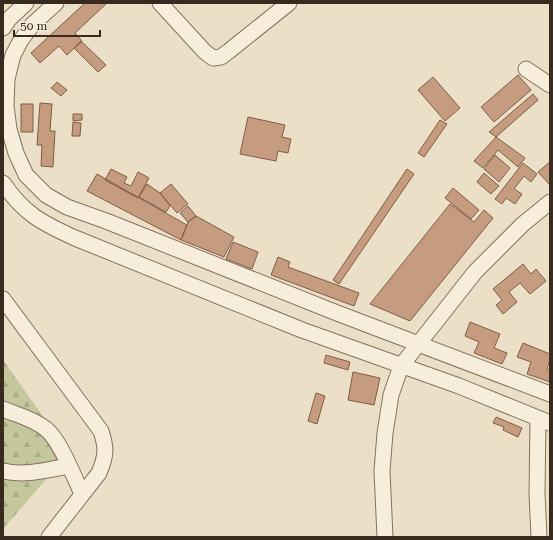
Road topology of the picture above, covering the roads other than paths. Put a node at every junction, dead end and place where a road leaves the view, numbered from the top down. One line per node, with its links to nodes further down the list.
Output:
1 (26, 3): 5 (street)
2 (56, 3): 11 (street)
3 (160, 3): 4 (street)
4 (288, 3)
5 (3, 28)
6 (526, 69): 7 (street)
7 (550, 84)
8 (3, 183): 12 (street)
9 (550, 202): 11 (street)
10 (3, 299): 18 (street)
11 (419, 344): 12 (street); 13 (street)
12 (401, 366): 15 (street); 20 (street)
13 (550, 394)
14 (3, 409): 16 (street)
15 (544, 420): 21 (street)
16 (69, 466): 17 (street); 18 (street)
17 (3, 471)
18 (82, 494): 19 (street)
19 (49, 537)
20 (385, 537)
21 (539, 537)

